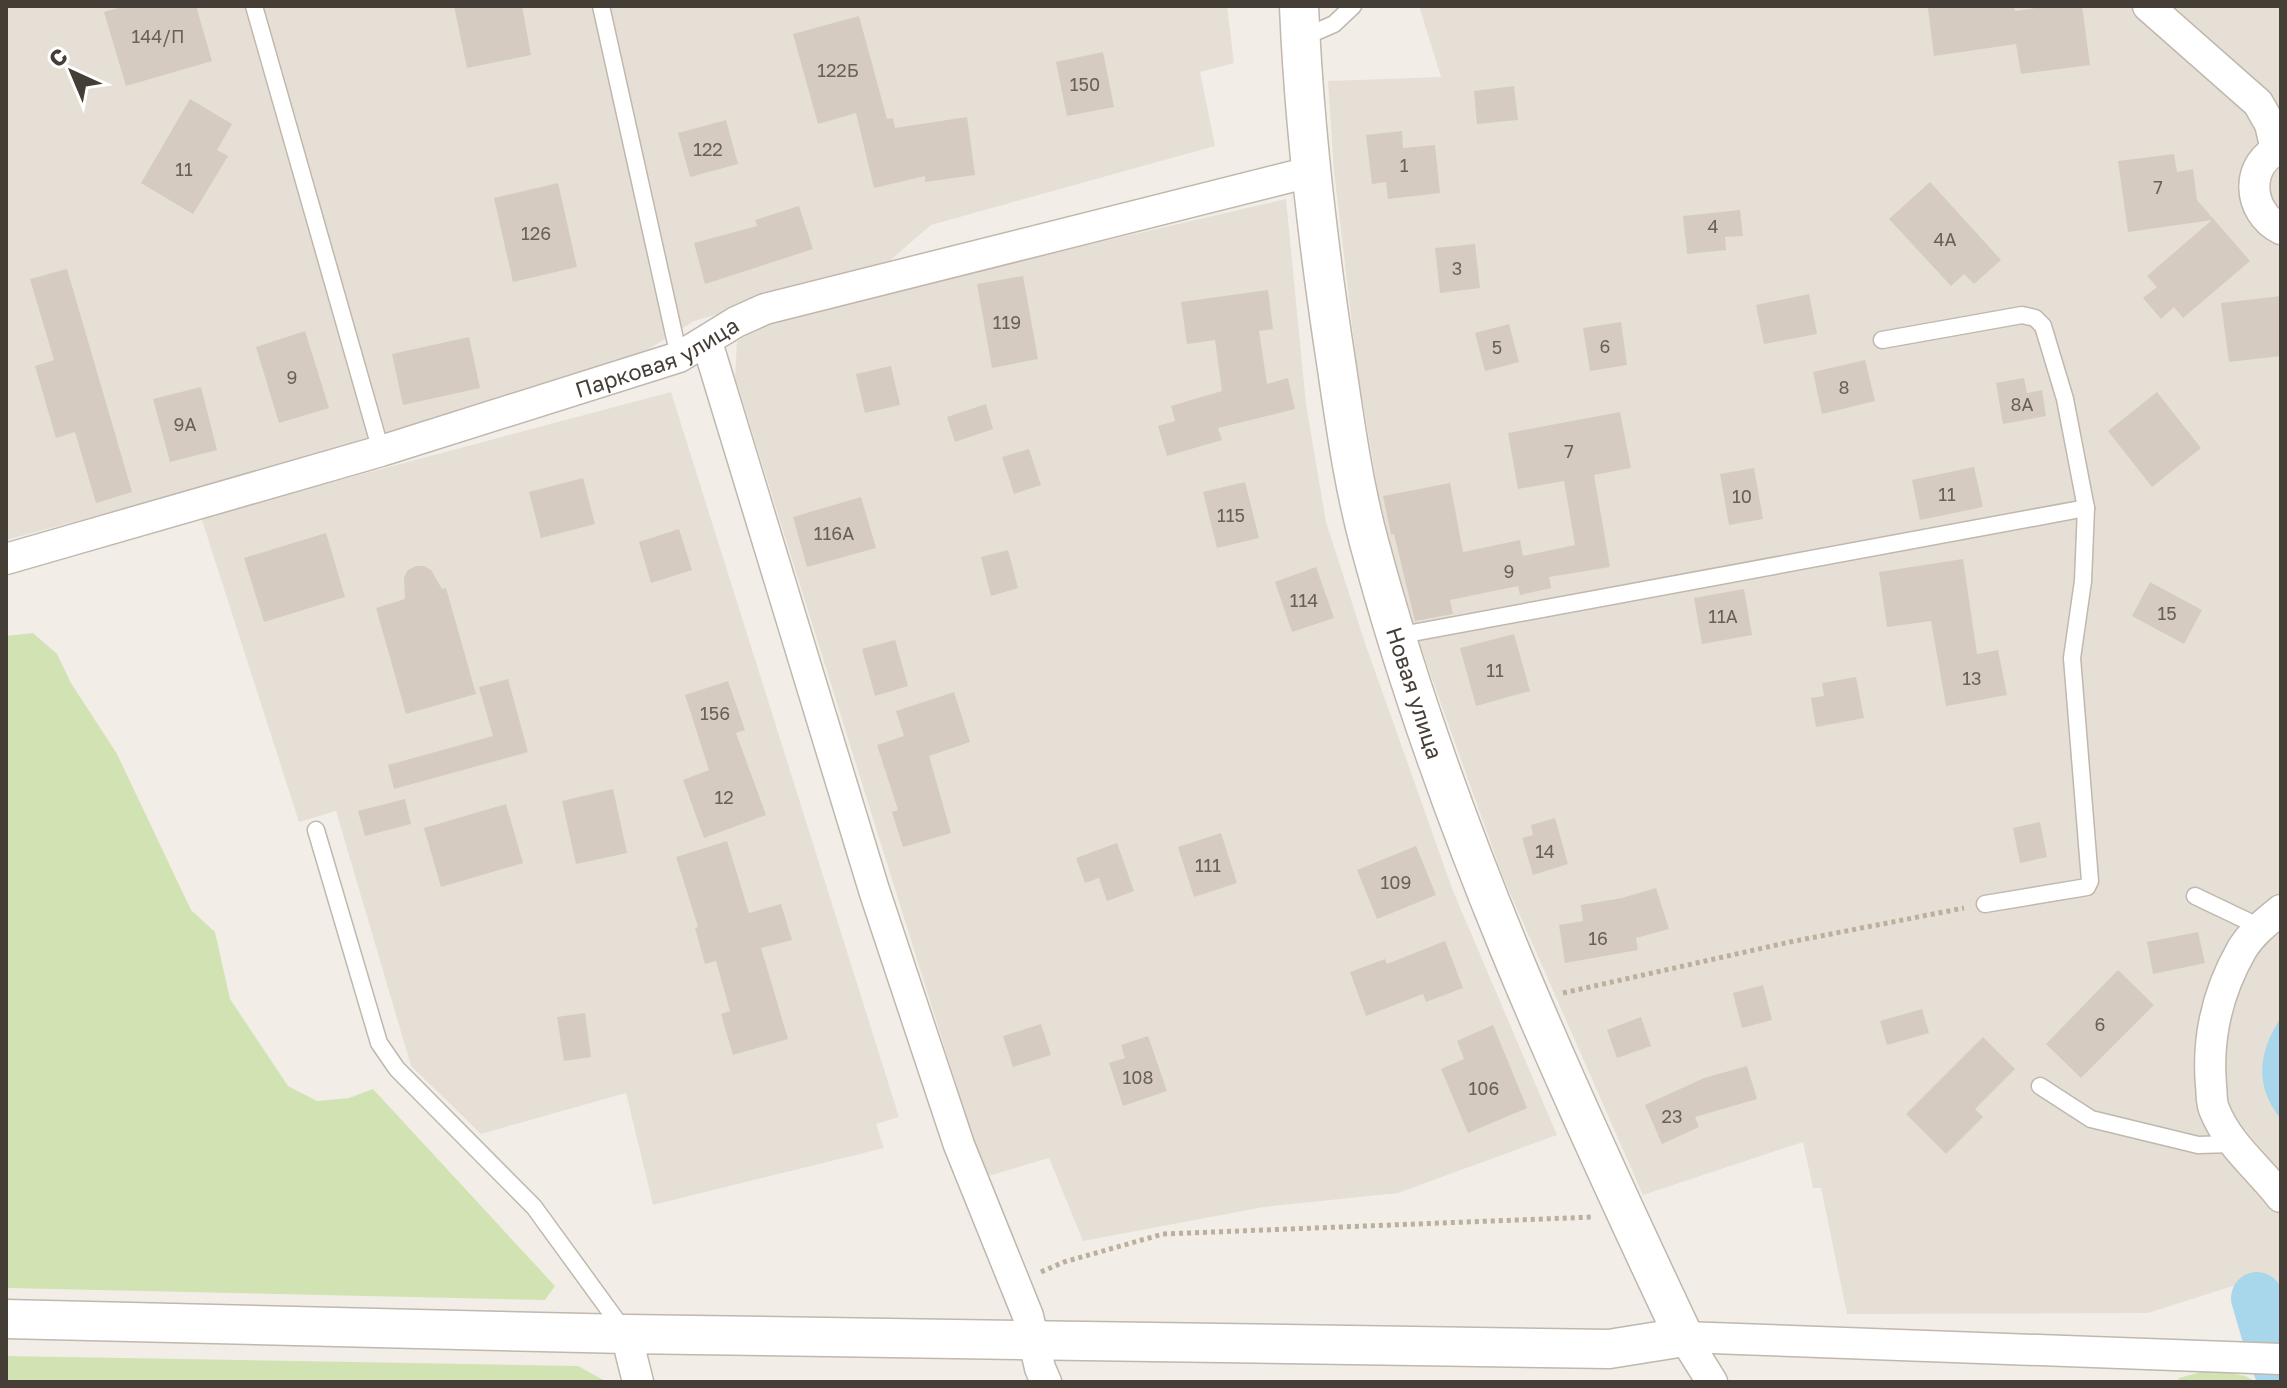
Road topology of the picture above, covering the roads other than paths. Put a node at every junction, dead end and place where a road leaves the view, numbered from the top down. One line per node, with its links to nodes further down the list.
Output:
1 (254, 6): 12 (lane)
2 (601, 6): 11 (lane)
3 (1353, 6): 5 (lane)
4 (2148, 6): 6 (street)
5 (1300, 22): 7 (street, Новая улица)
6 (2278, 149): 8 (street)
7 (1310, 172): 10 (street, Парковая улица); 15 (street, Новая улица)
8 (2281, 229)
9 (1882, 340): 13 (lane)
10 (707, 342): 11 (street, Парковая улица); 26 (street)
11 (679, 357): 12 (street, Парковая улица)
12 (381, 451): 14 (street, Парковая улица)
13 (2086, 508): 15 (lane); 18 (lane)
14 (6, 559)
15 (1396, 636): 25 (street, Новая улица)
16 (316, 830): 24 (lane)
17 (2195, 896): 19 (lane)
18 (1985, 904)
19 (2270, 919): 21 (street)
20 (2040, 1086): 21 (lane)
21 (2232, 1144): 22 (street)
22 (2281, 1197)
23 (6, 1319): 24 (street)
24 (626, 1334): 26 (street); 28 (street)
25 (1684, 1337): 26 (street); 27 (street); 30 (street)
26 (1033, 1339): 29 (street)
27 (2281, 1359)
28 (638, 1382)
29 (1046, 1382)
30 (1712, 1382)

